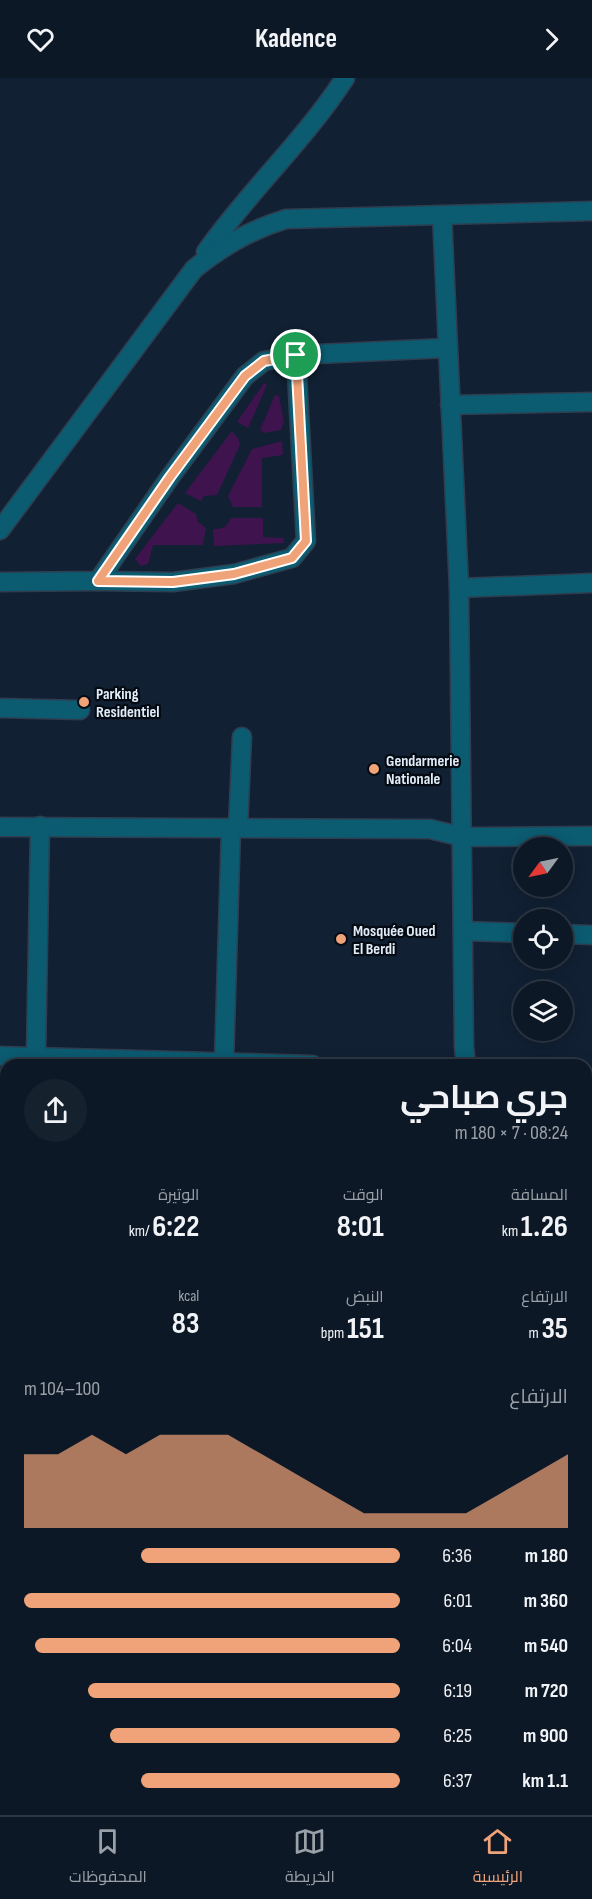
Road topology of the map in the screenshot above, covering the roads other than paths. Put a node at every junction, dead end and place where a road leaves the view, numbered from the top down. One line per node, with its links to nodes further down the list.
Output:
1 (345, 78): 4 (street)
2 (592, 211): 3 (street)
3 (442, 215): 4 (street); 5 (street)
4 (194, 269): 9 (street)
5 (447, 348): 6 (street); 8 (street)
6 (296, 355): 10 (street); 10 (street)
7 (592, 402): 8 (street)
8 (450, 405): 13 (street)
9 (0, 530)
10 (98, 581): 11 (street)
11 (0, 582)
12 (592, 583): 13 (street)
13 (459, 588): 21 (street)
14 (0, 708): 15 (street)
15 (80, 710)
16 (242, 737): 19 (street)
17 (40, 826): 18 (street); 19 (street); 27 (street)
18 (0, 827)
19 (235, 828): 21 (street); 29 (street)
20 (592, 836): 21 (street)
21 (463, 837): 22 (street)
22 (464, 931): 23 (street); 30 (street)
23 (513, 933)
24 (573, 934): 25 (street)
25 (592, 935)
26 (0, 1056): 27 (street)
27 (36, 1057): 28 (street)
28 (111, 1059)
29 (224, 1059)
30 (466, 1059)

